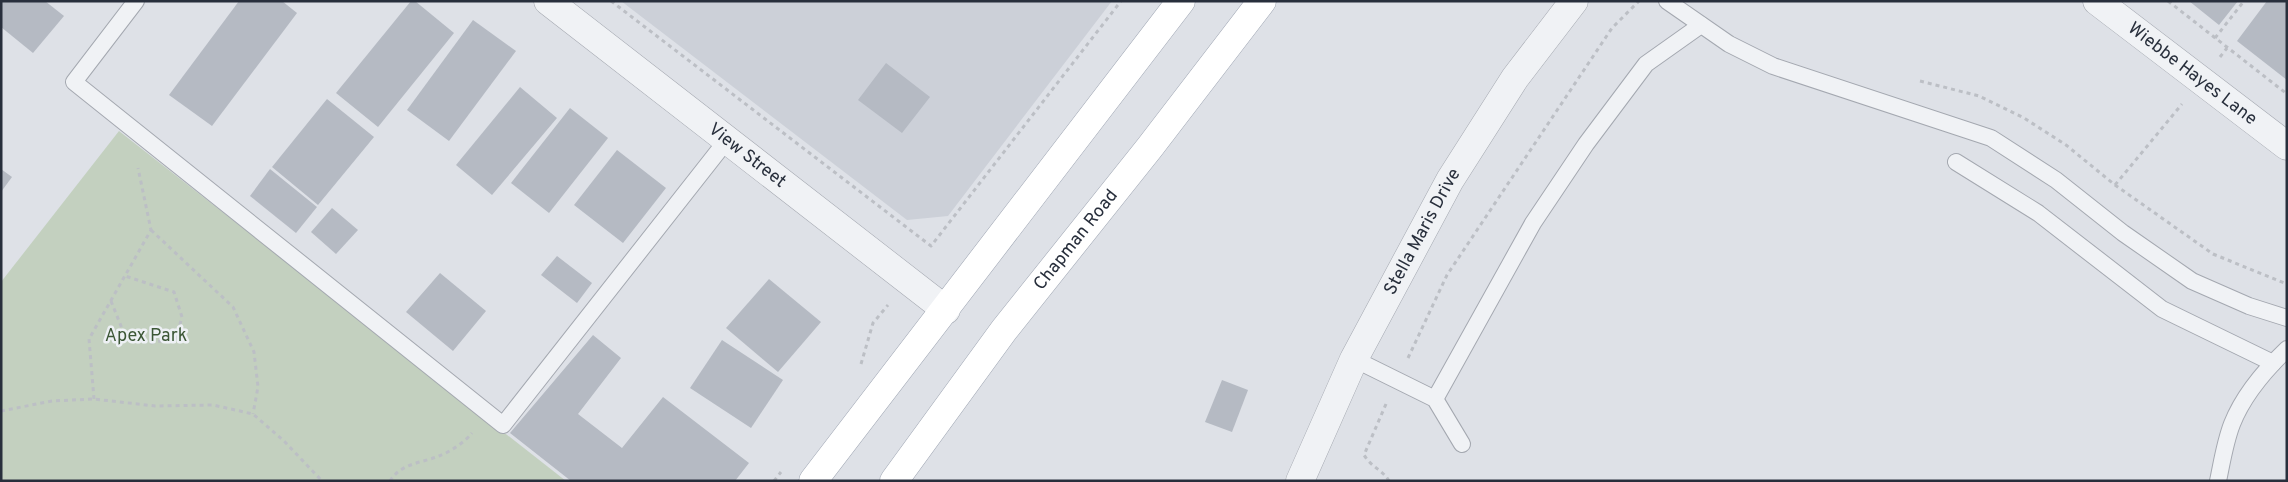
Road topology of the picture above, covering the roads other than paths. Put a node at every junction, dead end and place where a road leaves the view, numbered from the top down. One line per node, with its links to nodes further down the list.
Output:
1 (136, 1): 9 (lane)
2 (548, 1): 9 (street, View Street)
3 (1181, 1): 12 (main road)
4 (1262, 1): 20 (main road, Chapman Road)
5 (1574, 1): 15 (street, Stella Maris Drive)
6 (1667, 1): 8 (lane)
7 (2097, 1): 10 (street, Wiebbe Hayes Lane)
8 (1702, 25): 13 (lane); 17 (lane)
9 (727, 140): 12 (street, View Street)
10 (2287, 146)
11 (1956, 162): 16 (lane)
12 (946, 310): 19 (main road)
13 (2287, 318)
14 (2287, 349): 16 (lane)
15 (1354, 359): 17 (lane); 21 (street, Stella Maris Drive)
16 (2273, 363): 22 (lane)
17 (1435, 399): 18 (lane)
18 (1462, 444)
19 (813, 481)
20 (894, 481)
21 (1300, 481)
22 (2218, 481)

